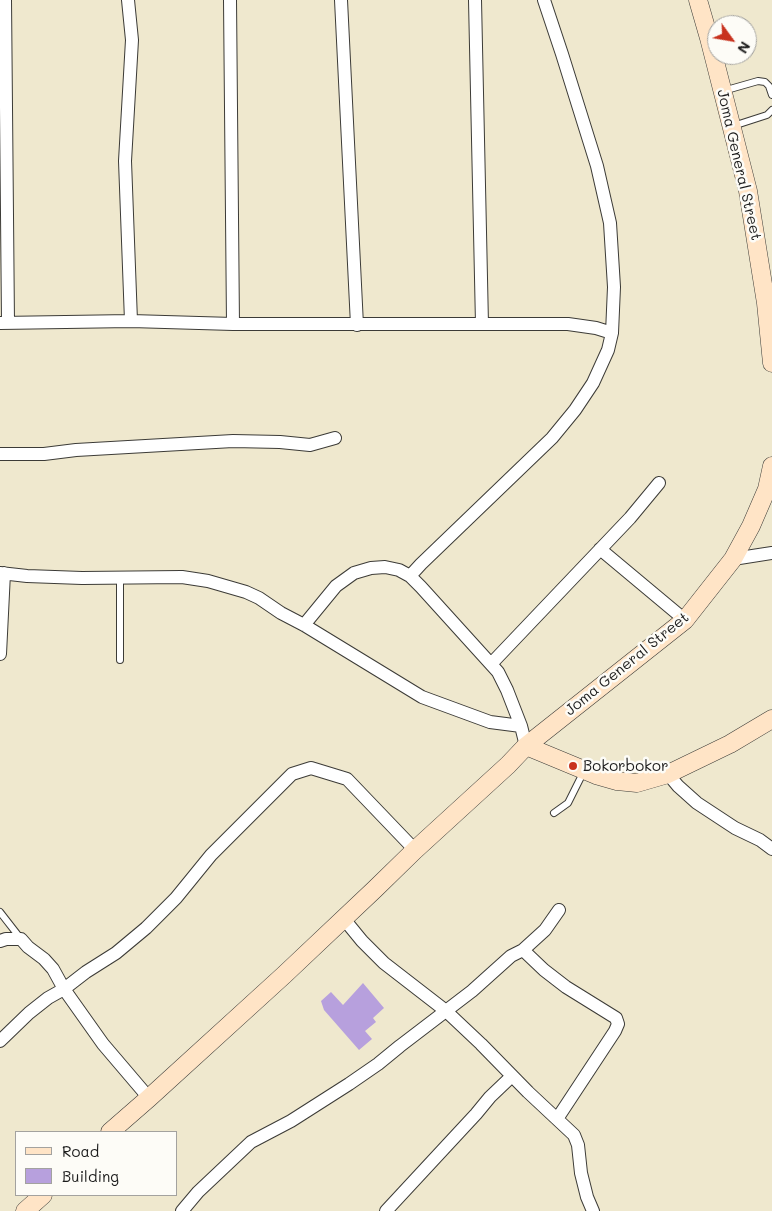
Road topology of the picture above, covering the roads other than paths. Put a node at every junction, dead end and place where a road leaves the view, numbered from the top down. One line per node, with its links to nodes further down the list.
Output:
1 (5, 0): 13 (street)
2 (128, 0): 12 (street)
3 (230, 0): 14 (street)
4 (341, 0): 16 (street)
5 (475, 0): 15 (street)
6 (544, 0): 17 (street)
7 (698, 0): 8 (street, Joma General Street)
8 (723, 91): 9 (lane); 11 (street, Joma General Street)
9 (772, 95)
10 (772, 110): 11 (lane)
11 (732, 126): 18 (street, Joma General Street)
12 (131, 321): 13 (street); 14 (street)
13 (4, 322)
14 (233, 324): 16 (street)
15 (482, 324): 16 (street); 17 (street)
16 (356, 325)
17 (612, 333): 27 (street)
18 (772, 363)
19 (335, 438): 20 (street)
20 (0, 454)
21 (772, 466): 25 (street, Joma General Street)
22 (659, 483): 23 (street)
23 (600, 549): 29 (street); 33 (street)
24 (772, 553): 25 (street)
25 (733, 559): 29 (street, Joma General Street)
26 (2, 573): 28 (street); 31 (street)
27 (410, 576): 30 (street); 33 (street)
28 (120, 578): 30 (street); 32 (lane)
29 (685, 620): 36 (street, Joma General Street)
30 (304, 625): 35 (street)
31 (0, 654)
32 (120, 660)
33 (491, 664): 35 (street)
34 (772, 719): 38 (street)
35 (521, 726): 36 (street)
36 (526, 746): 37 (street); 41 (street, Joma General Street)
37 (584, 770): 38 (street); 39 (lane)
38 (668, 774): 40 (street)
39 (554, 812)
40 (772, 849)
41 (415, 850): 44 (street, Joma General Street); 48 (street)
42 (559, 910): 47 (street)
43 (0, 912): 45 (lane)
44 (344, 919): 49 (street); 52 (street, Joma General Street)
45 (21, 939): 46 (street); 48 (street)
46 (0, 941)
47 (523, 950): 49 (street); 53 (street)
48 (64, 990): 50 (street); 52 (street)
49 (446, 1012): 51 (street); 57 (street)
50 (0, 1041)
51 (512, 1076): 53 (street); 58 (street)
52 (149, 1098): 54 (street, Joma General Street)
53 (557, 1119): 59 (street)
54 (111, 1131)
55 (42, 1196): 56 (street)
56 (25, 1211)
57 (182, 1211)
58 (386, 1211)
59 (593, 1211)

